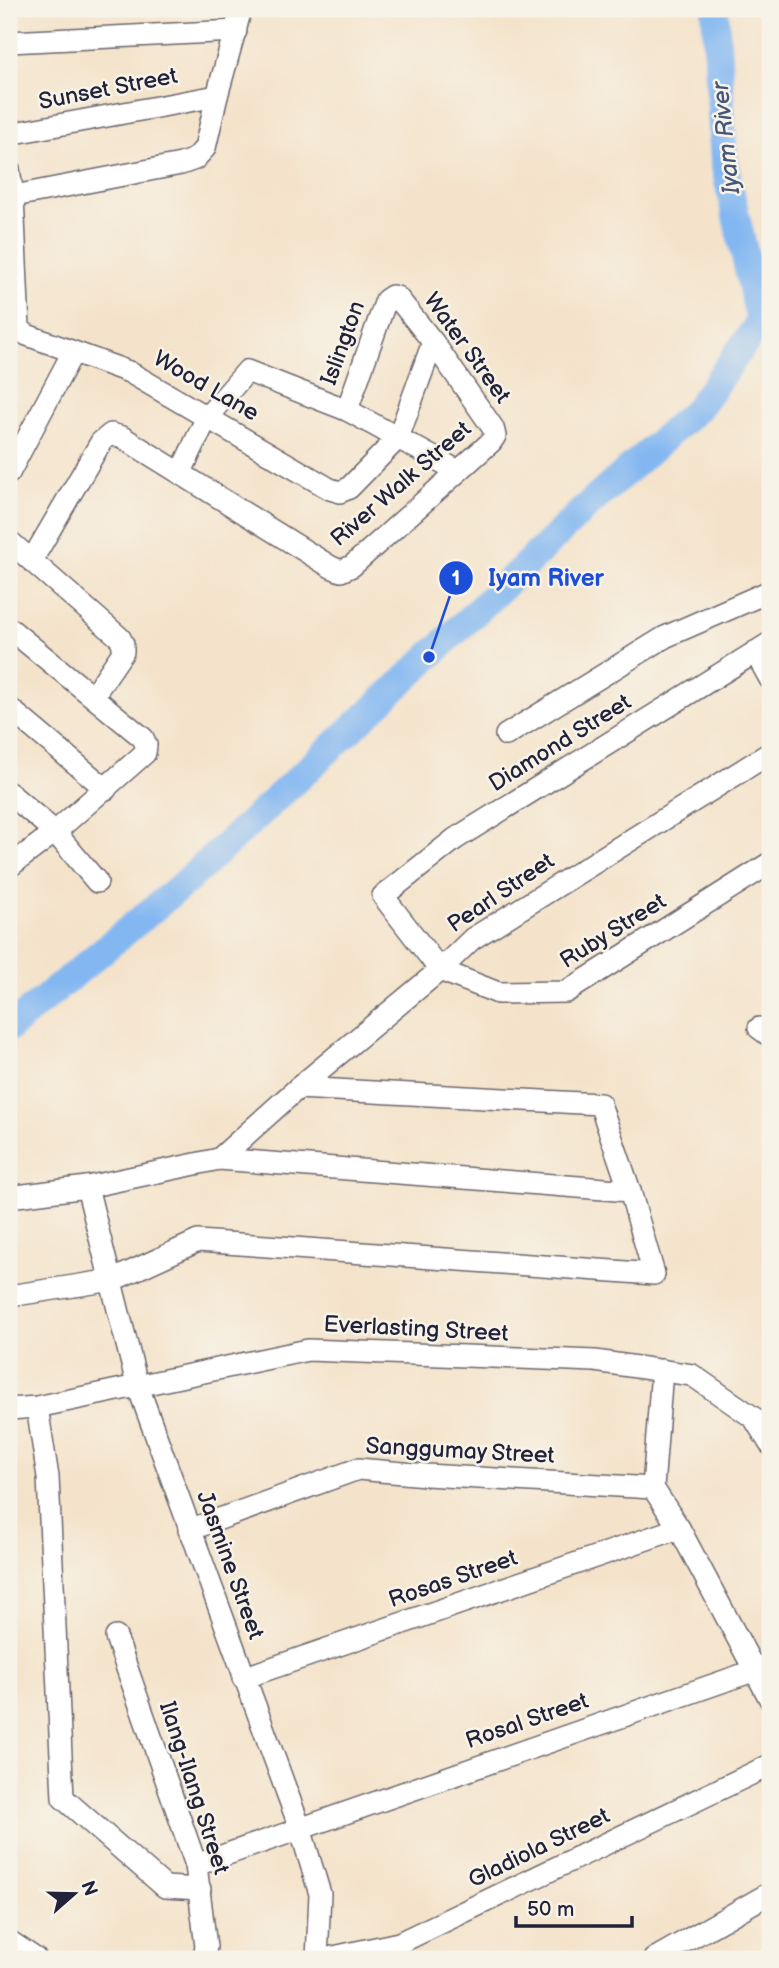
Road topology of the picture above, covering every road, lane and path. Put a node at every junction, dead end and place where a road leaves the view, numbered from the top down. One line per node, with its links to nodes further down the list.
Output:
1 (242, 9): 2 (street)
2 (236, 31): 3 (street); 4 (street)
3 (9, 42)
4 (217, 96): 5 (street, Sunset Street); 7 (street)
5 (9, 134)
6 (9, 169): 7 (street, Wood Lane)
7 (11, 197): 10 (street, Wood Lane)
8 (392, 296): 9 (street, Water Street); 11 (street, Islington)
9 (433, 342): 13 (street, Water Street); 14 (street, Wood Lane)
10 (73, 352): 12 (street, Wood Lane); 15 (street)
11 (347, 410): 12 (street); 14 (street)
12 (207, 417): 14 (street, Wood Lane); 17 (street)
13 (495, 436): 16 (street, River Walk Street)
14 (398, 438): 16 (street)
15 (11, 463)
16 (458, 471): 17 (street, River Walk Street)
17 (180, 472): 19 (street)
18 (9, 541): 19 (street)
19 (32, 560): 24 (street)
20 (770, 591): 26 (street)
21 (9, 628): 24 (street)
22 (763, 648): 23 (street); 34 (street, Diamond Street)
23 (770, 679)
24 (93, 696): 28 (street)
25 (9, 708): 28 (street)
26 (506, 734)
27 (770, 753): 34 (street, Pearl Street)
28 (106, 789): 30 (street)
29 (9, 793): 30 (street)
30 (55, 832): 32 (street); 33 (street)
31 (770, 863): 34 (street, Ruby Street)
32 (9, 867)
33 (97, 882)
34 (440, 970): 35 (street, Pearl Street)
35 (298, 1088): 36 (street, Pearl Street); 38 (street)
36 (219, 1159): 37 (street); 38 (street)
37 (87, 1187): 39 (street); 40 (street, Jasmine Street)
38 (630, 1191): 40 (street)
39 (9, 1197)
40 (113, 1280): 41 (street); 43 (street, Jasmine Street)
41 (9, 1296)
42 (662, 1370): 43 (street, Everlasting Street); 46 (street, Everlasting Street); 48 (street)
43 (137, 1384): 44 (street, Everlasting Street); 50 (street, Jasmine Street)
44 (37, 1407): 45 (street, Everlasting Street); 58 (street)
45 (9, 1409)
46 (762, 1411): 47 (street, Everlasting Street)
47 (770, 1444)
48 (653, 1488): 49 (street); 50 (street, Sanggumay Street)
49 (679, 1528): 52 (street); 53 (street, Rosas Street)
50 (189, 1530): 53 (street, Jasmine Street)
51 (116, 1637): 57 (street, Ilang-Ilang Street)
52 (762, 1667): 54 (street); 56 (street, Rosal Street)
53 (243, 1678): 56 (street, Jasmine Street)
54 (770, 1699)
55 (770, 1765): 64 (street, Gladiola Street)
56 (300, 1828): 57 (street, Rosal Street); 63 (street, Jasmine Street)
57 (196, 1866): 58 (street, Ilang-Ilang Street)
58 (200, 1889): 62 (street, Ilang-Ilang Street)
59 (770, 1893): 65 (street)
60 (9, 1941): 61 (street)
61 (36, 1959)
62 (203, 1959)
63 (317, 1959)
64 (324, 1959)
65 (654, 1959)

